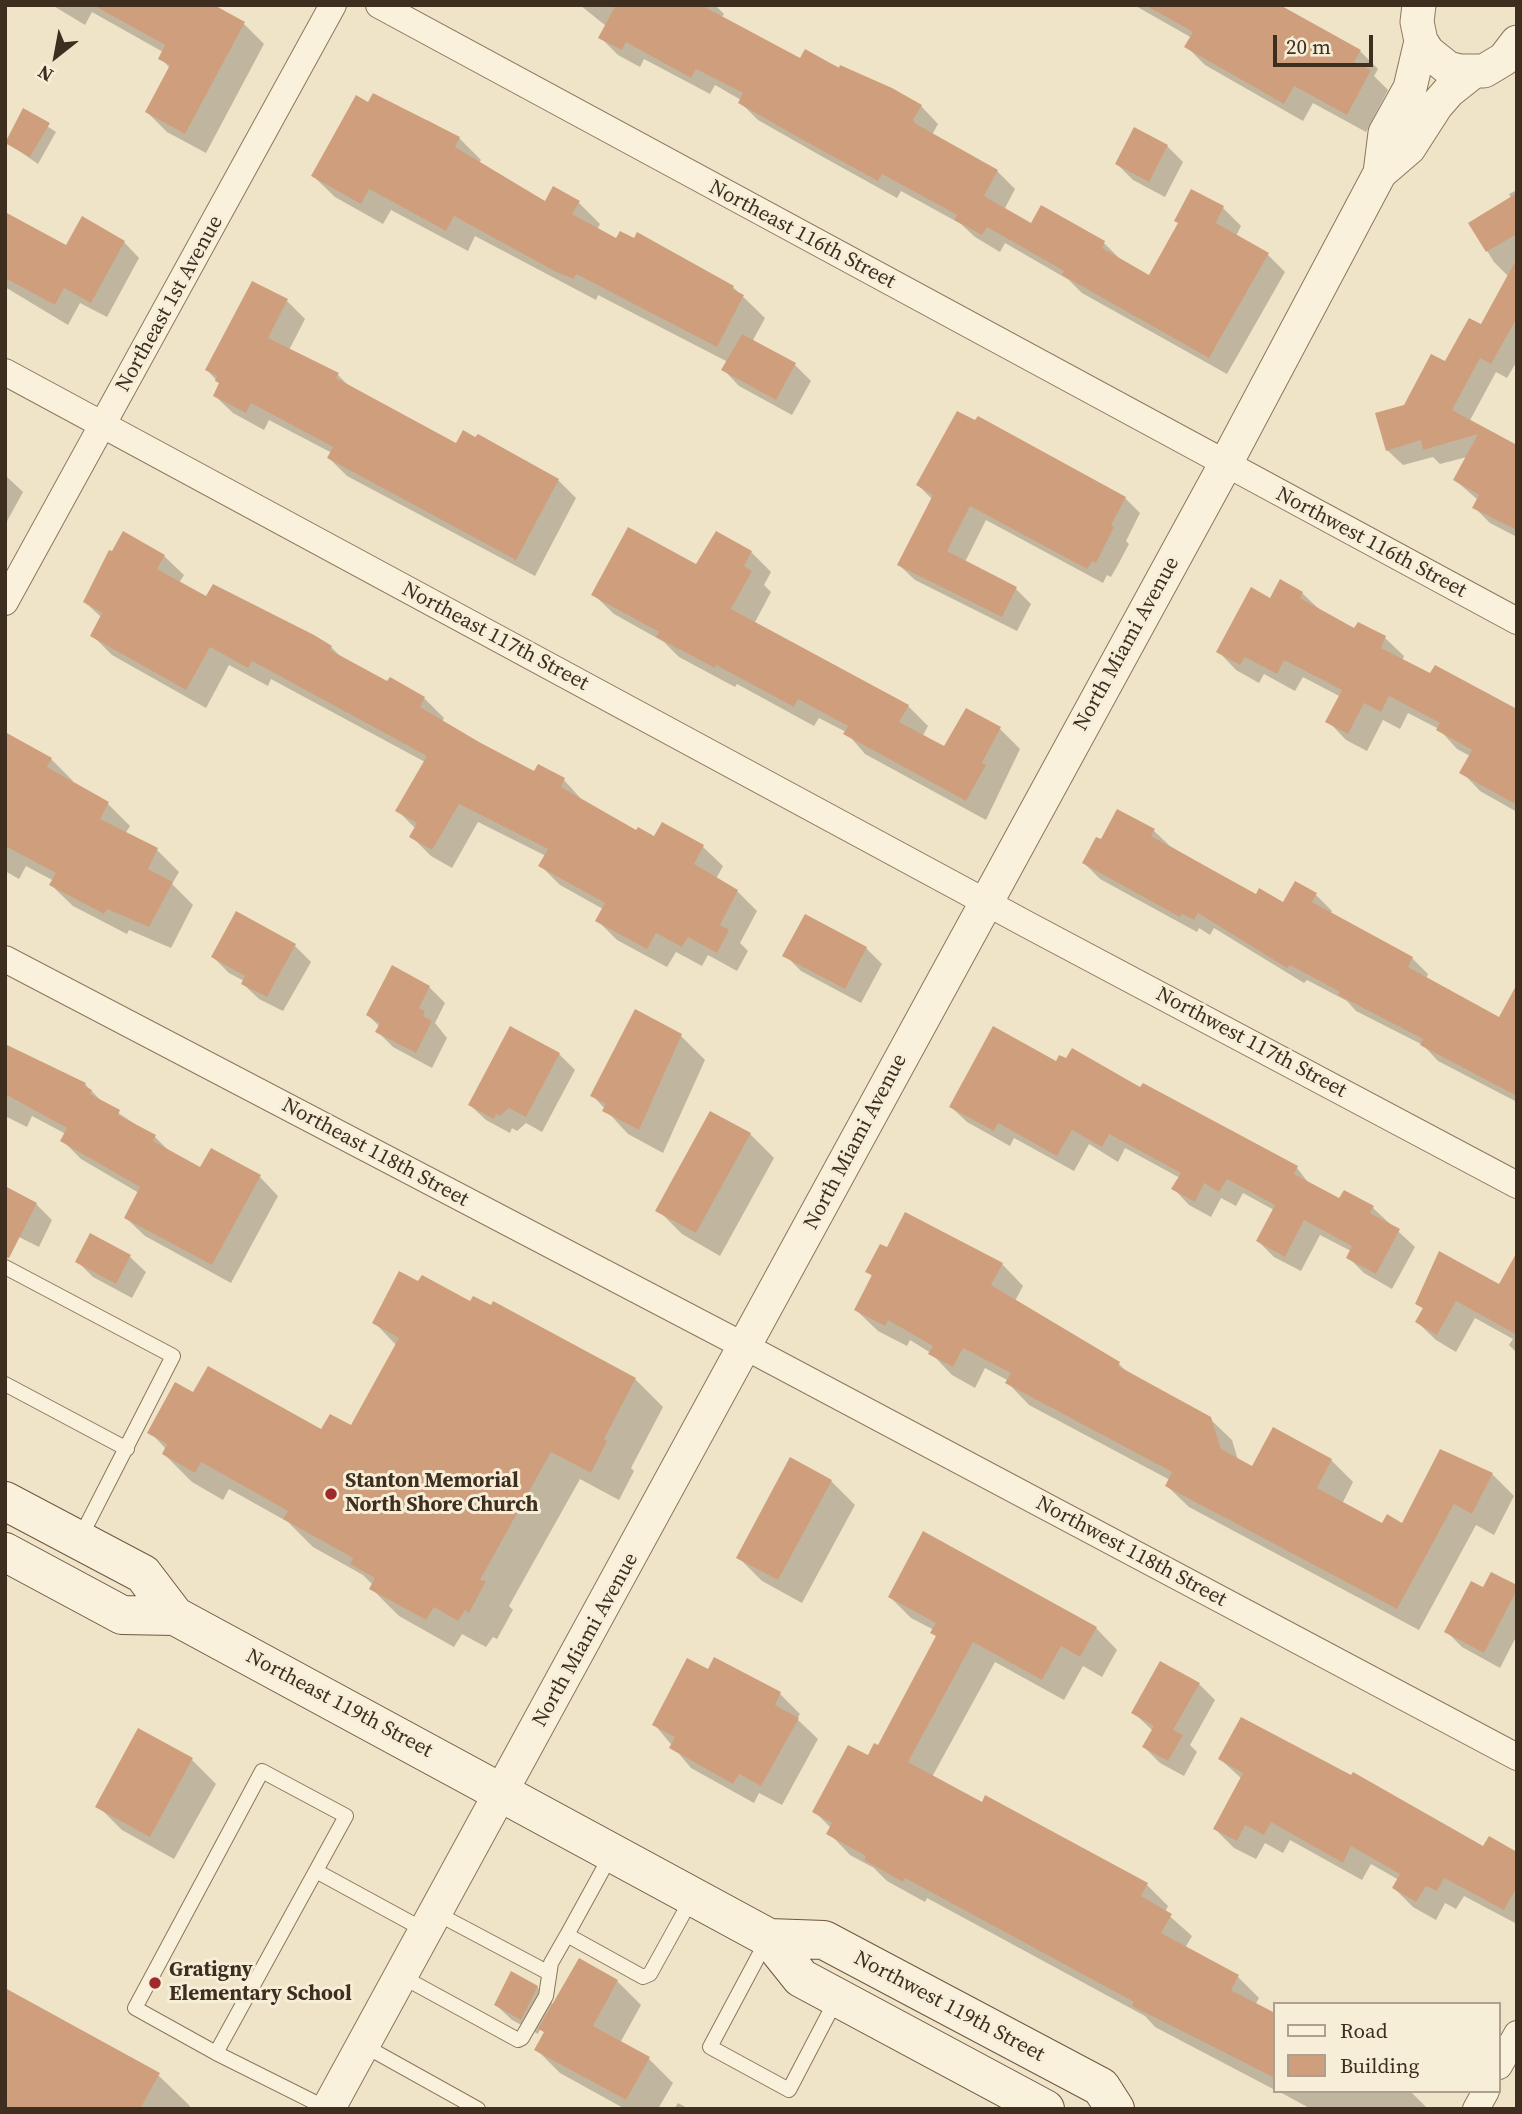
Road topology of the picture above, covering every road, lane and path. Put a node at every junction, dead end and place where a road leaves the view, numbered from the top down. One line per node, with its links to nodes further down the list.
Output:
1 (333, 5): 8 (street, Northeast 1st Avenue)
2 (379, 5): 9 (street, Northeast 116th Street)
3 (1415, 19): 5 (street); 6 (street, North Miami Avenue)
4 (1517, 42): 5 (street, North Miami Avenue)
5 (1494, 70): 6 (street, North Miami Avenue)
6 (1380, 173): 9 (street, North Miami Avenue)
7 (5, 372): 8 (street, Northeast 117th Street)
8 (104, 425): 10 (street, Northeast 1st Avenue); 12 (street, Northeast 117th Street)
9 (1225, 465): 11 (street, Northwest 116th Street); 12 (street, North Miami Avenue)
10 (5, 603)
11 (1517, 621)
12 (985, 902): 14 (street, Northwest 117th Street); 16 (street, North Miami Avenue)
13 (5, 959): 16 (street, Northeast 118th Street)
14 (1517, 1185)
15 (5, 1267): 18 (lane)
16 (746, 1347): 23 (street, Northwest 118th Street); 24 (street, North Miami Avenue)
17 (5, 1384): 18 (lane)
18 (127, 1449): 20 (lane)
19 (5, 1501): 20 (main road, Northeast 119th Street)
20 (79, 1540): 22 (main road, Northeast 119th Street)
21 (5, 1552): 22 (main road, Northeast 119th Street)
22 (175, 1616): 24 (main road, Northeast 119th Street)
23 (1517, 1757)
24 (503, 1792): 25 (main road, Northwest 119th Street); 28 (street, North Miami Avenue)
25 (612, 1852): 27 (main road, Northwest 119th Street); 29 (lane)
26 (316, 1871): 28 (lane); 36 (lane); 36 (lane)
27 (694, 1896): 29 (lane); 30 (main road, Northwest 119th Street)
28 (431, 1922): 31 (lane); 32 (street, North Miami Avenue)
29 (567, 1935): 31 (lane)
30 (769, 1938): 33 (main road, Northwest 119th Street); 33 (lane); 43 (main road, Northwest 119th Street)
31 (549, 1973): 32 (lane)
32 (401, 1976): 35 (street, North Miami Avenue)
33 (838, 1998): 42 (main road, Northwest 119th Street)
34 (1517, 2034): 37 (street)
35 (363, 2045): 39 (lane); 40 (street, North Miami Avenue)
36 (216, 2053): 40 (lane)
37 (1501, 2062)
38 (1485, 2093): 44 (street)
39 (458, 2104): 41 (lane)
40 (328, 2109)
41 (478, 2109)
42 (1045, 2109)
43 (1115, 2109)
44 (1476, 2109)

